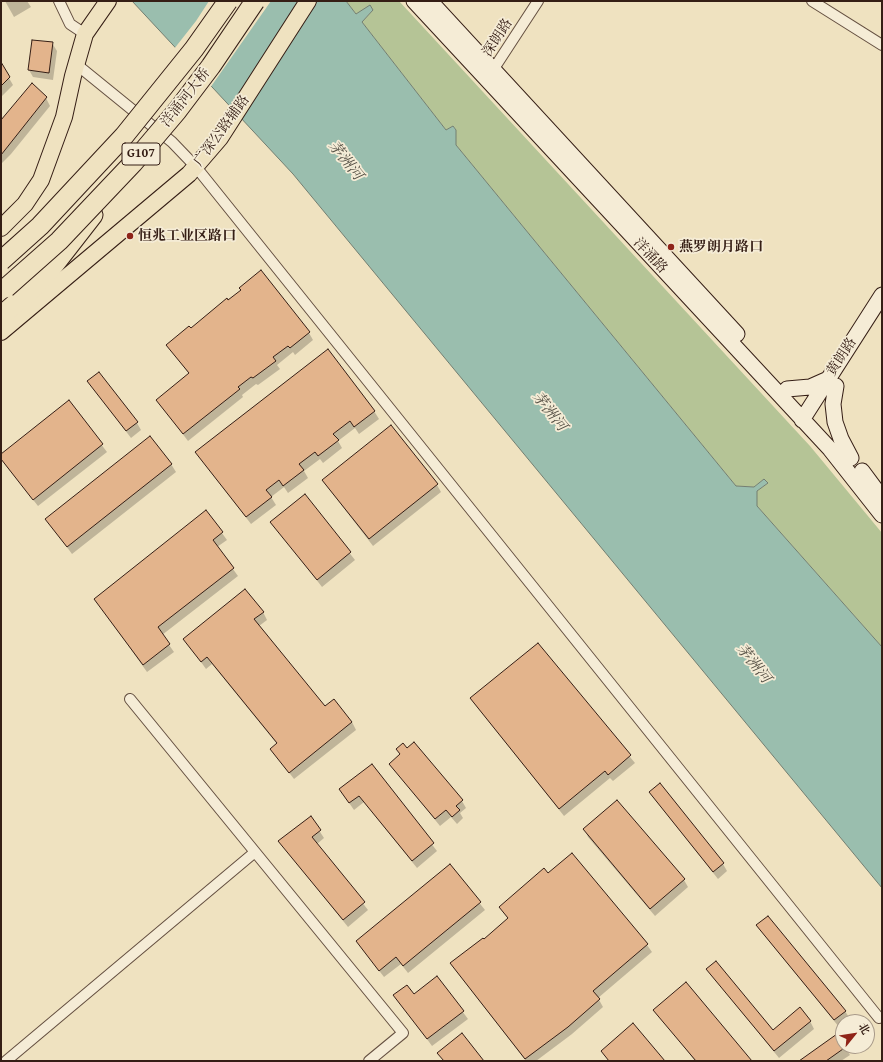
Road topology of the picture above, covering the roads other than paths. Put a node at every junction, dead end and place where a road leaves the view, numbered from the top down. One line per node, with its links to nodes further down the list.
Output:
1 (59, 1): 10 (street)
2 (228, 1): 16 (highway, 洋涌河大桥 / G107, bridge)
3 (255, 1): 18 (highway, 洋涌河大桥 / G107, bridge)
4 (308, 1): 14 (main road, 广深公路辅路)
5 (414, 1): 23 (street, 洋涌路)
6 (430, 1): 13 (street, 洋涌路)
7 (538, 1): 13 (street, 深朗路)
8 (812, 1): 11 (street)
9 (107, 2): 10 (main road)
10 (85, 34): 12 (main road)
11 (882, 45)
12 (76, 64): 14 (street); 15 (main road)
13 (494, 70): 22 (street, 洋涌路)
14 (196, 167): 20 (main road, 广深公路辅路); 29 (street)
15 (1, 228)
16 (1, 261)
17 (882, 295): 21 (street, 黄朗路)
18 (6, 301)
19 (882, 314): 21 (street, 黄朗路)
20 (1, 332)
21 (832, 383): 22 (street); 23 (street, 黄朗路); 24 (street)
22 (787, 389): 23 (street, 洋涌路)
23 (808, 418): 24 (street, 洋涌路); 26 (street, 洋涌路)
24 (851, 458): 25 (street, 洋涌路)
25 (882, 498)
26 (882, 516)
27 (130, 699): 28 (street)
28 (255, 852): 30 (street); 31 (street)
29 (879, 1018)
30 (6, 1061)
31 (369, 1061)

